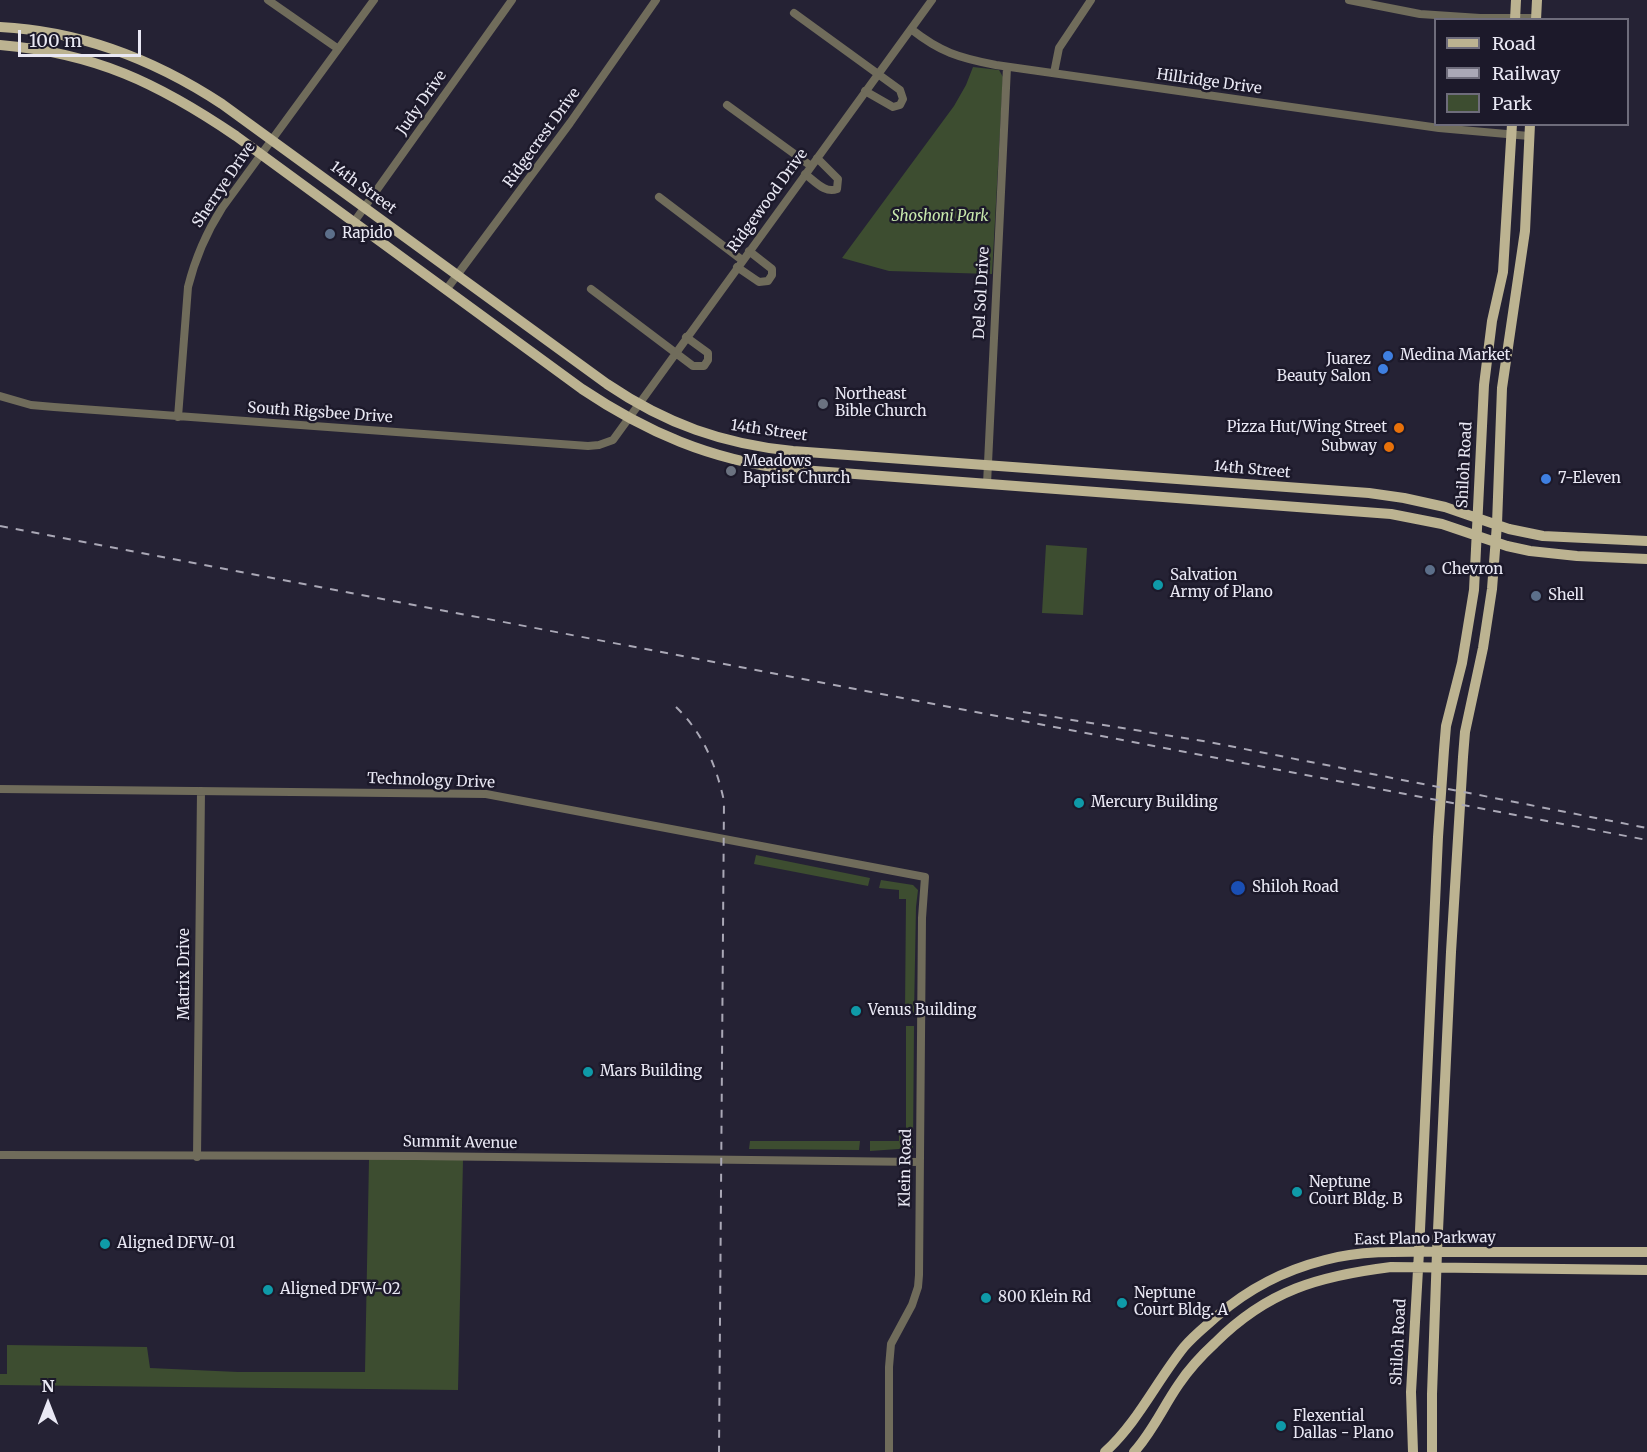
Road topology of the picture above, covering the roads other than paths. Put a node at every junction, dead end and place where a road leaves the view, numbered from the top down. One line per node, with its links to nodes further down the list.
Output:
1 (268, 0): 17 (street)
2 (374, 0): 17 (street, Sherrye Drive)
3 (512, 0): 30 (street, Judy Drive)
4 (656, 0): 34 (street, Ridgecrest Drive)
5 (932, 0): 15 (street, Ridgewood Drive)
6 (1091, 0): 19 (street)
7 (1349, 0): 11 (street)
8 (1516, 0): 12 (main road)
9 (1537, 0): 13 (main road)
10 (794, 12): 20 (street)
11 (1496, 18)
12 (1515, 18)
13 (1536, 18)
14 (0, 27): 25 (main road, 14th Street)
15 (911, 29): 18 (street, Hillridge Drive); 20 (street, Ridgewood Drive)
16 (0, 45): 26 (main road)
17 (337, 48): 25 (street, Sherrye Drive)
18 (1007, 67): 19 (street, Hillridge Drive); 48 (street, Del Sol Drive)
19 (1054, 73): 23 (street, Hillridge Drive)
20 (878, 74): 21 (street, Ridgewood Drive); 21 (street)
21 (865, 92): 27 (street, Ridgewood Drive)
22 (727, 105): 27 (street)
23 (1511, 129): 24 (street, Hillridge Drive); 39 (main road, Shiloh Road)
24 (1530, 130): 40 (main road)
25 (271, 140): 26 (street, Sherrye Drive); 30 (main road, 14th Street)
26 (261, 154): 31 (main road); 43 (street, Sherrye Drive)
27 (814, 162): 28 (street, Ridgewood Drive); 28 (street)
28 (805, 174): 32 (street, Ridgewood Drive)
29 (659, 197): 33 (street)
30 (365, 208): 31 (street, Judy Drive); 34 (main road, 14th Street)
31 (354, 222): 36 (main road)
32 (749, 251): 33 (street, Ridgewood Drive); 33 (street)
33 (740, 263): 37 (street, Ridgewood Drive)
34 (457, 275): 36 (street, Ridgecrest Drive); 42 (main road, 14th Street)
35 (591, 289): 38 (street)
36 (446, 290): 44 (main road)
37 (686, 336): 38 (street, Ridgewood Drive); 38 (street)
38 (675, 352): 42 (street, Ridgewood Drive)
39 (1484, 385): 40 (main road); 55 (main road, Shiloh Road)
40 (1502, 388): 56 (main road)
41 (0, 396): 43 (street, South Rigsbee Drive)
42 (637, 404): 44 (street, Ridgewood Drive); 45 (main road, 14th Street)
43 (178, 417): 44 (street, South Rigsbee Drive)
44 (627, 418): 47 (main road)
45 (726, 440): 46 (main road, 14th Street); 47 (main road)
46 (866, 456): 48 (main road, 14th Street); 49 (main road)
47 (722, 457): 49 (main road)
48 (989, 466): 50 (main road, 14th Street); 51 (street, Del Sol Drive)
49 (865, 475): 51 (main road)
50 (1158, 477): 52 (main road, 14th Street); 53 (main road)
51 (987, 484): 53 (main road)
52 (1299, 488): 54 (main road); 55 (main road, 14th Street)
53 (1156, 496): 54 (main road)
54 (1298, 506): 57 (main road)
55 (1478, 517): 56 (main road, 14th Street); 57 (main road, Shiloh Road)
56 (1497, 524): 58 (main road, 14th Street); 59 (main road)
57 (1478, 535): 59 (main road); 61 (main road, Shiloh Road)
58 (1647, 541)
59 (1496, 542): 60 (main road); 62 (main road)
60 (1647, 559)
61 (1449, 711): 62 (main road); 66 (main road, Shiloh Road)
62 (1468, 715): 67 (main road)
63 (0, 789): 64 (street, Technology Drive)
64 (201, 791): 65 (street, Technology Drive); 69 (street, Matrix Drive)
65 (925, 877): 70 (street, Klein Road)
66 (1425, 1093): 67 (main road); 71 (main road, Shiloh Road)
67 (1444, 1094): 72 (main road)
68 (0, 1155): 69 (street, Summit Avenue)
69 (197, 1157): 70 (street, Summit Avenue)
70 (920, 1162): 81 (street, Klein Road)
71 (1419, 1252): 72 (main road, East Plano Parkway); 75 (main road, Shiloh Road); 79 (main road, East Plano Parkway)
72 (1437, 1252): 73 (main road, East Plano Parkway); 76 (main road)
73 (1629, 1252): 74 (main road, East Plano Parkway); 77 (main road)
74 (1647, 1252)
75 (1418, 1268): 76 (main road, East Plano Parkway); 80 (main road, East Plano Parkway); 84 (main road, Shiloh Road)
76 (1436, 1268): 77 (main road, East Plano Parkway); 85 (main road)
77 (1629, 1270): 78 (main road, East Plano Parkway)
78 (1647, 1270)
79 (1239, 1299): 80 (main road); 82 (main road, East Plano Parkway)
80 (1248, 1313): 83 (main road, East Plano Parkway)
81 (889, 1452)
82 (1105, 1452)
83 (1134, 1452)
84 (1413, 1452)
85 (1432, 1452)

